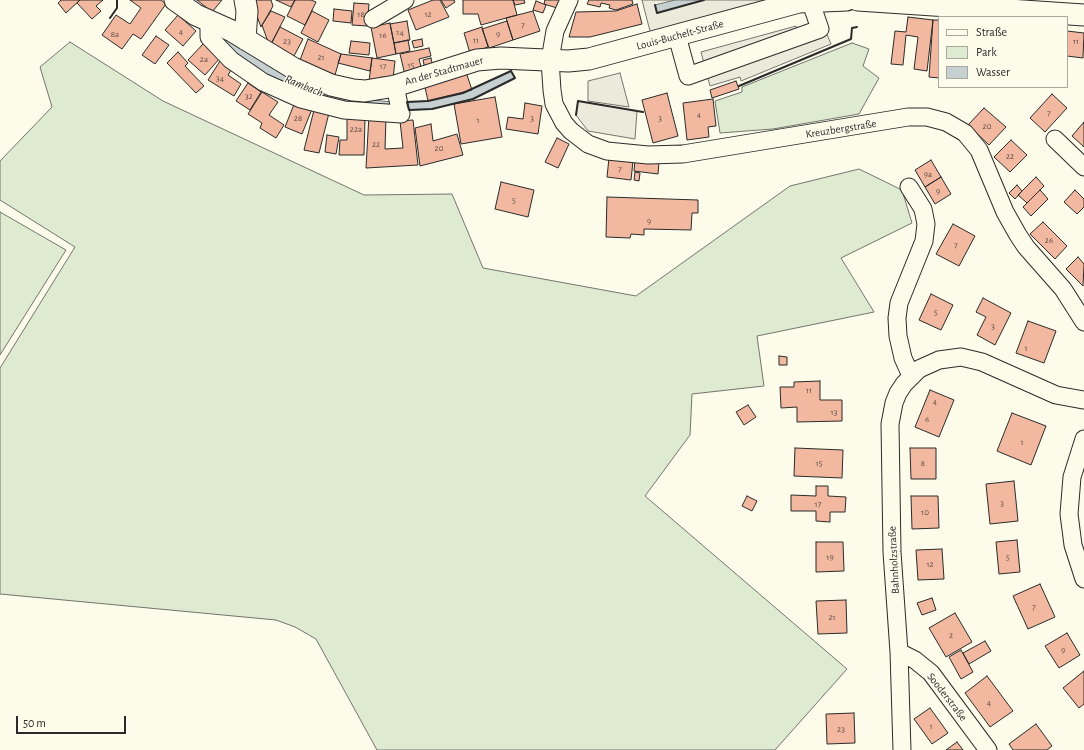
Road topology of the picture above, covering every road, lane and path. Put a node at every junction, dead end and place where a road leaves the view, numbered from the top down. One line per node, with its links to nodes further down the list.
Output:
1 (175, 0): 11 (main road)
2 (245, 0): 13 (main road)
3 (405, 0): 10 (street)
4 (569, 0): 14 (street)
5 (847, 0): 7 (main road, Louis-Buchelt-Straße)
6 (858, 0): 8 (main road)
7 (810, 1): 12 (main road, Louis-Buchelt-Straße); 12 (street)
8 (961, 3): 9 (main road)
9 (1084, 15)
10 (373, 19)
11 (209, 22): 13 (main road, An der Stadtmauer); 15 (street, An der Stadtmauer)
12 (677, 36): 14 (main road, Louis-Buchelt-Straße)
13 (245, 39): 15 (main road, An der Stadtmauer)
14 (550, 60): 15 (main road, An der Stadtmauer); 19 (street, Kreuzbergstraße)
15 (395, 86)
16 (1055, 139): 17 (street)
17 (1084, 167)
18 (909, 187): 20 (street)
19 (1084, 322)
20 (911, 376): 21 (street, Bahnholzstraße); 24 (street, Bahnholzstraße)
21 (1084, 400)
22 (1084, 439): 23 (street)
23 (1084, 579)
24 (899, 652): 25 (street, Bahnholzstraße); 26 (street, Sooderstraße)
25 (902, 750)
26 (988, 750)

